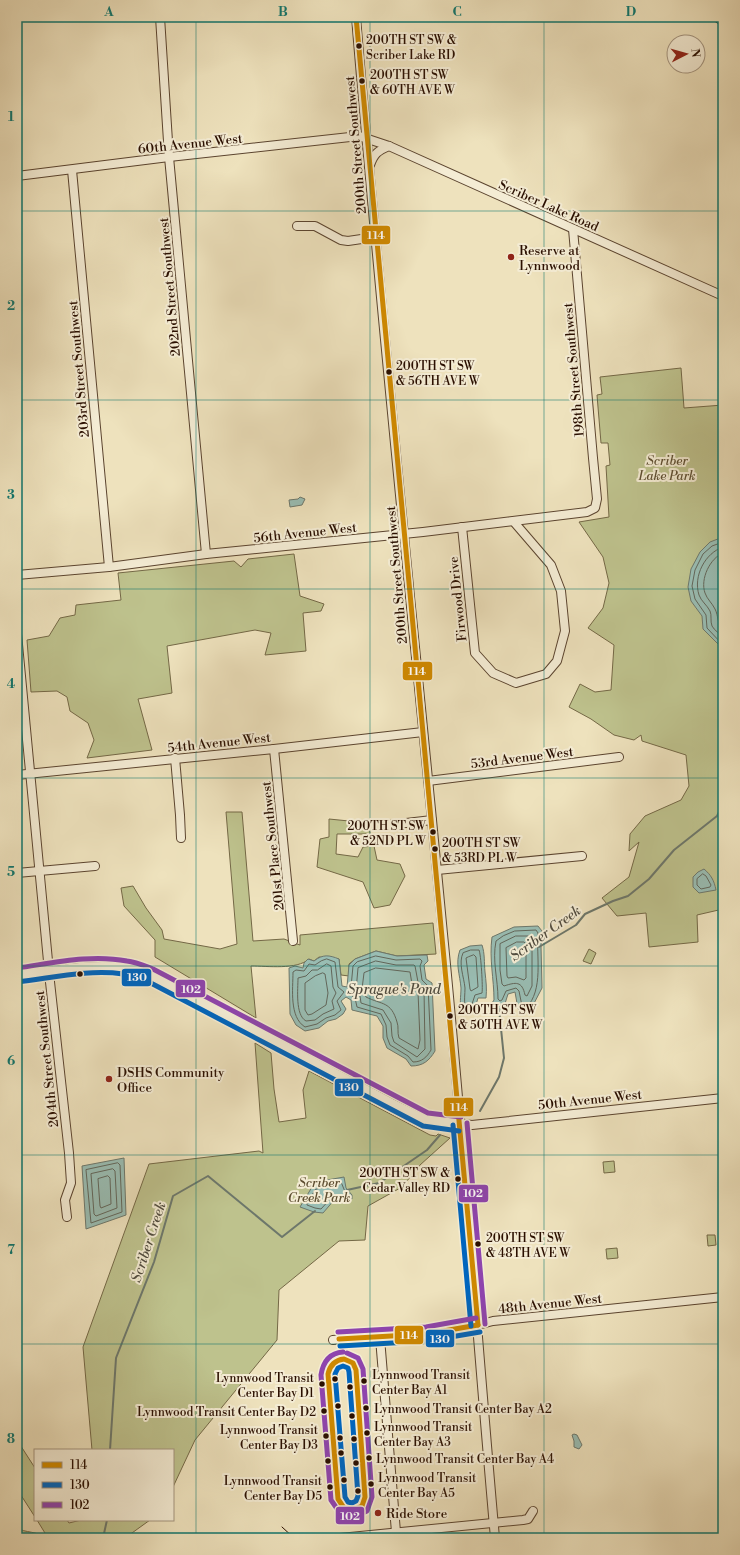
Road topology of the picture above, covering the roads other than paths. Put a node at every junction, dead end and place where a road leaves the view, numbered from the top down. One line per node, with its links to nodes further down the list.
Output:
1 (160, 17): 5 (street, 202nd Street Southwest)
2 (356, 17): 3 (street, 200th Street Southwest)
3 (366, 138): 4 (street, Scriber Lake Road); 5 (street, 60th Avenue West); 6 (street, 200th Street Southwest)
4 (389, 146): 6 (street); 10 (street, Scriber Lake Road)
5 (169, 157): 7 (street, 60th Avenue West); 17 (street, 202nd Street Southwest)
6 (369, 168): 11 (street, 200th Street Southwest)
7 (72, 170): 8 (street, 60th Avenue West); 18 (street, 203rd Street Southwest)
8 (17, 176)
9 (298, 226): 11 (street)
10 (573, 229): 12 (street, Scriber Lake Road); 13 (street, 198th Street Southwest)
11 (375, 237): 16 (street, 200th Street Southwest)
12 (723, 296)
13 (595, 508): 14 (street, 56th Avenue West)
14 (514, 522): 15 (street, 56th Avenue West); 15 (street, Firwood Drive)
15 (462, 527): 16 (street, 56th Avenue West)
16 (404, 534): 17 (street, 56th Avenue West); 22 (street, 200th Street Southwest)
17 (206, 554): 18 (street, 56th Avenue West)
18 (109, 567): 19 (street, 56th Avenue West)
19 (17, 575)
20 (17, 634): 21 (street, 204th Street Southwest)
21 (18, 675): 26 (street, 204th Street Southwest)
22 (423, 732): 23 (street, 54th Avenue West); 28 (street, 200th Street Southwest)
23 (274, 749): 25 (street, 54th Avenue West); 37 (street, 201st Place Southwest)
24 (619, 757): 28 (street, 53rd Avenue West)
25 (176, 758): 26 (street, 54th Avenue West); 31 (street)
26 (31, 773): 27 (street, 54th Avenue West); 35 (street, 204th Street Southwest)
27 (17, 775)
28 (428, 781): 29 (street, 200th Street Southwest)
29 (432, 820): 30 (street); 34 (street, 200th Street Southwest)
30 (389, 825)
31 (180, 838)
32 (582, 856): 34 (street)
33 (95, 866): 35 (street)
34 (437, 870): 41 (street, 200th Street Southwest)
35 (39, 871): 36 (street); 38 (street, 204th Street Southwest)
36 (17, 873)
37 (293, 941)
38 (49, 971): 39 (street, 50th Avenue West); 41 (street, 50th Avenue West); 42 (street, 204th Street Southwest)
39 (17, 975)
40 (723, 1098): 41 (street, 50th Avenue West)
41 (460, 1124): 44 (street, 200th Street Southwest)
42 (67, 1217)
43 (723, 1297): 44 (street, 48th Avenue West)
44 (478, 1325): 45 (street, 48th Avenue West); 48 (street, 200th Street Southwest)
45 (380, 1338): 46 (street, 48th Avenue West); 49 (street)
46 (333, 1340)
47 (533, 1511): 48 (street)
48 (494, 1522): 49 (street); 51 (street, 200th Street Southwest)
49 (396, 1532): 50 (street)
50 (340, 1538)
51 (495, 1538)

